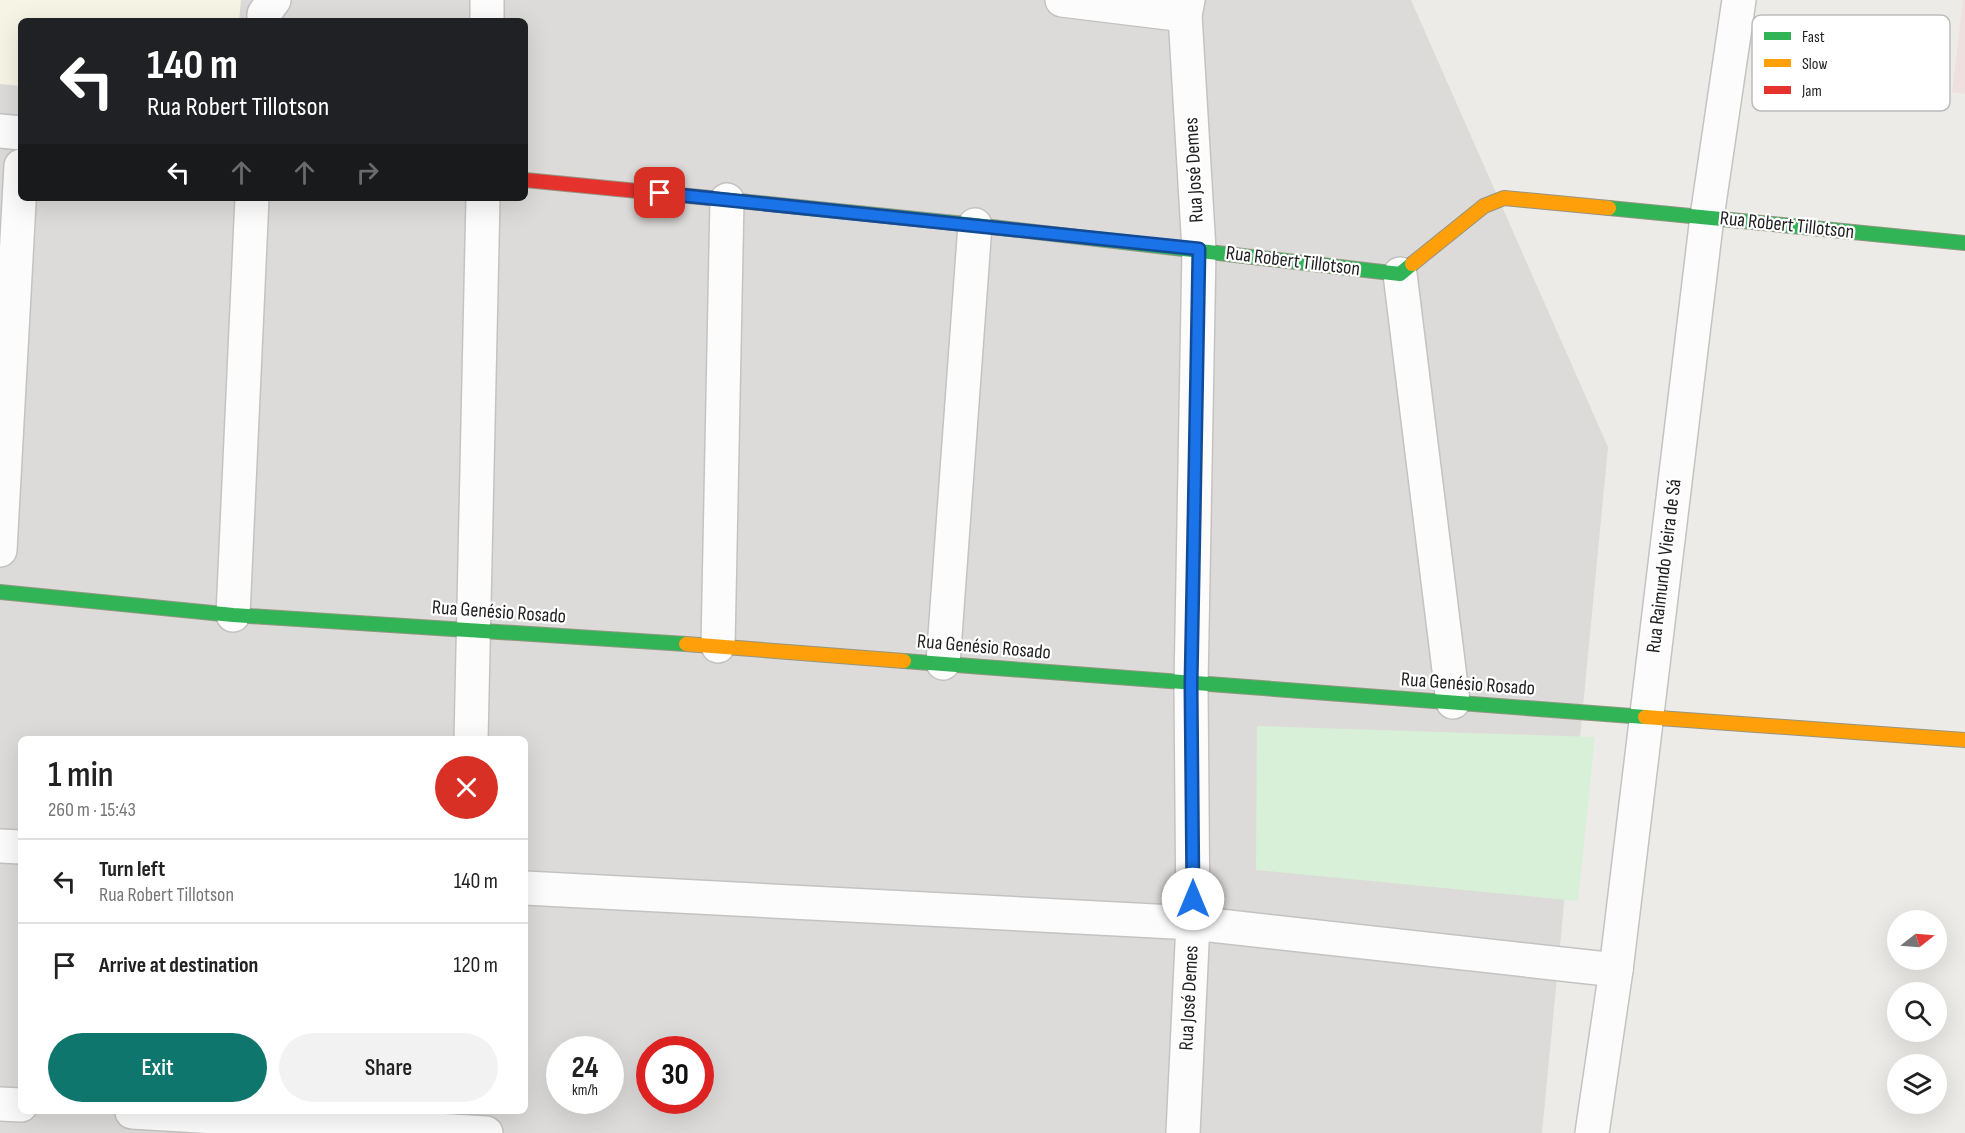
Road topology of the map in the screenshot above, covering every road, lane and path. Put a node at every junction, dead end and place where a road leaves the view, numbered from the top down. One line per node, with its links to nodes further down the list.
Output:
1 (274, 0): 6 (street)
2 (487, 0): 7 (street)
3 (1062, 0): 5 (street)
4 (1739, 0): 15 (street, Rua Raimundo Vieira de Sá)
5 (1186, 8): 18 (street, Rua José Demes)
6 (264, 18)
7 (487, 18)
8 (0, 131): 9 (street)
9 (18, 133)
10 (528, 180): 11 (street, Rua Robert Tillotson)
11 (727, 200): 16 (street, Rua Robert Tillotson); 24 (street)
12 (19, 201): 20 (street)
13 (252, 201): 22 (street)
14 (483, 201): 23 (street)
15 (1707, 217): 17 (street, Rua Robert Tillotson); 19 (street, Rua Robert Tillotson); 28 (street, Rua Raimundo Vieira de Sá)
16 (975, 225): 18 (street, Rua Robert Tillotson); 25 (street)
17 (1965, 243)
18 (1199, 249): 19 (street, Rua Robert Tillotson); 26 (street, Rua José Demes)
19 (1400, 274): 27 (street)
20 (0, 549)
21 (0, 592): 22 (street, Rua Genésio Rosado)
22 (233, 615): 23 (street, Rua Genésio Rosado)
23 (474, 630): 24 (street, Rua Genésio Rosado); 29 (street)
24 (718, 646): 25 (street, Rua Genésio Rosado)
25 (943, 663): 26 (street, Rua Genésio Rosado)
26 (1191, 685): 27 (street, Rua Genésio Rosado); 34 (street, Rua José Demes)
27 (1453, 702): 28 (street, Rua Genésio Rosado)
28 (1645, 717): 30 (street, Rua Genésio Rosado); 35 (street, Rua Raimundo Vieira de Sá)
29 (471, 736)
30 (1965, 740)
31 (0, 846): 32 (street)
32 (18, 847)
33 (528, 888): 34 (street)
34 (1193, 923): 35 (street); 40 (street, Rua José Demes)
35 (1616, 970): 41 (street, Rua Raimundo Vieira de Sá)
36 (0, 1104): 37 (street)
37 (18, 1105)
38 (176, 1114): 39 (street)
39 (463, 1127)
40 (1175, 1129)
41 (1592, 1133)

